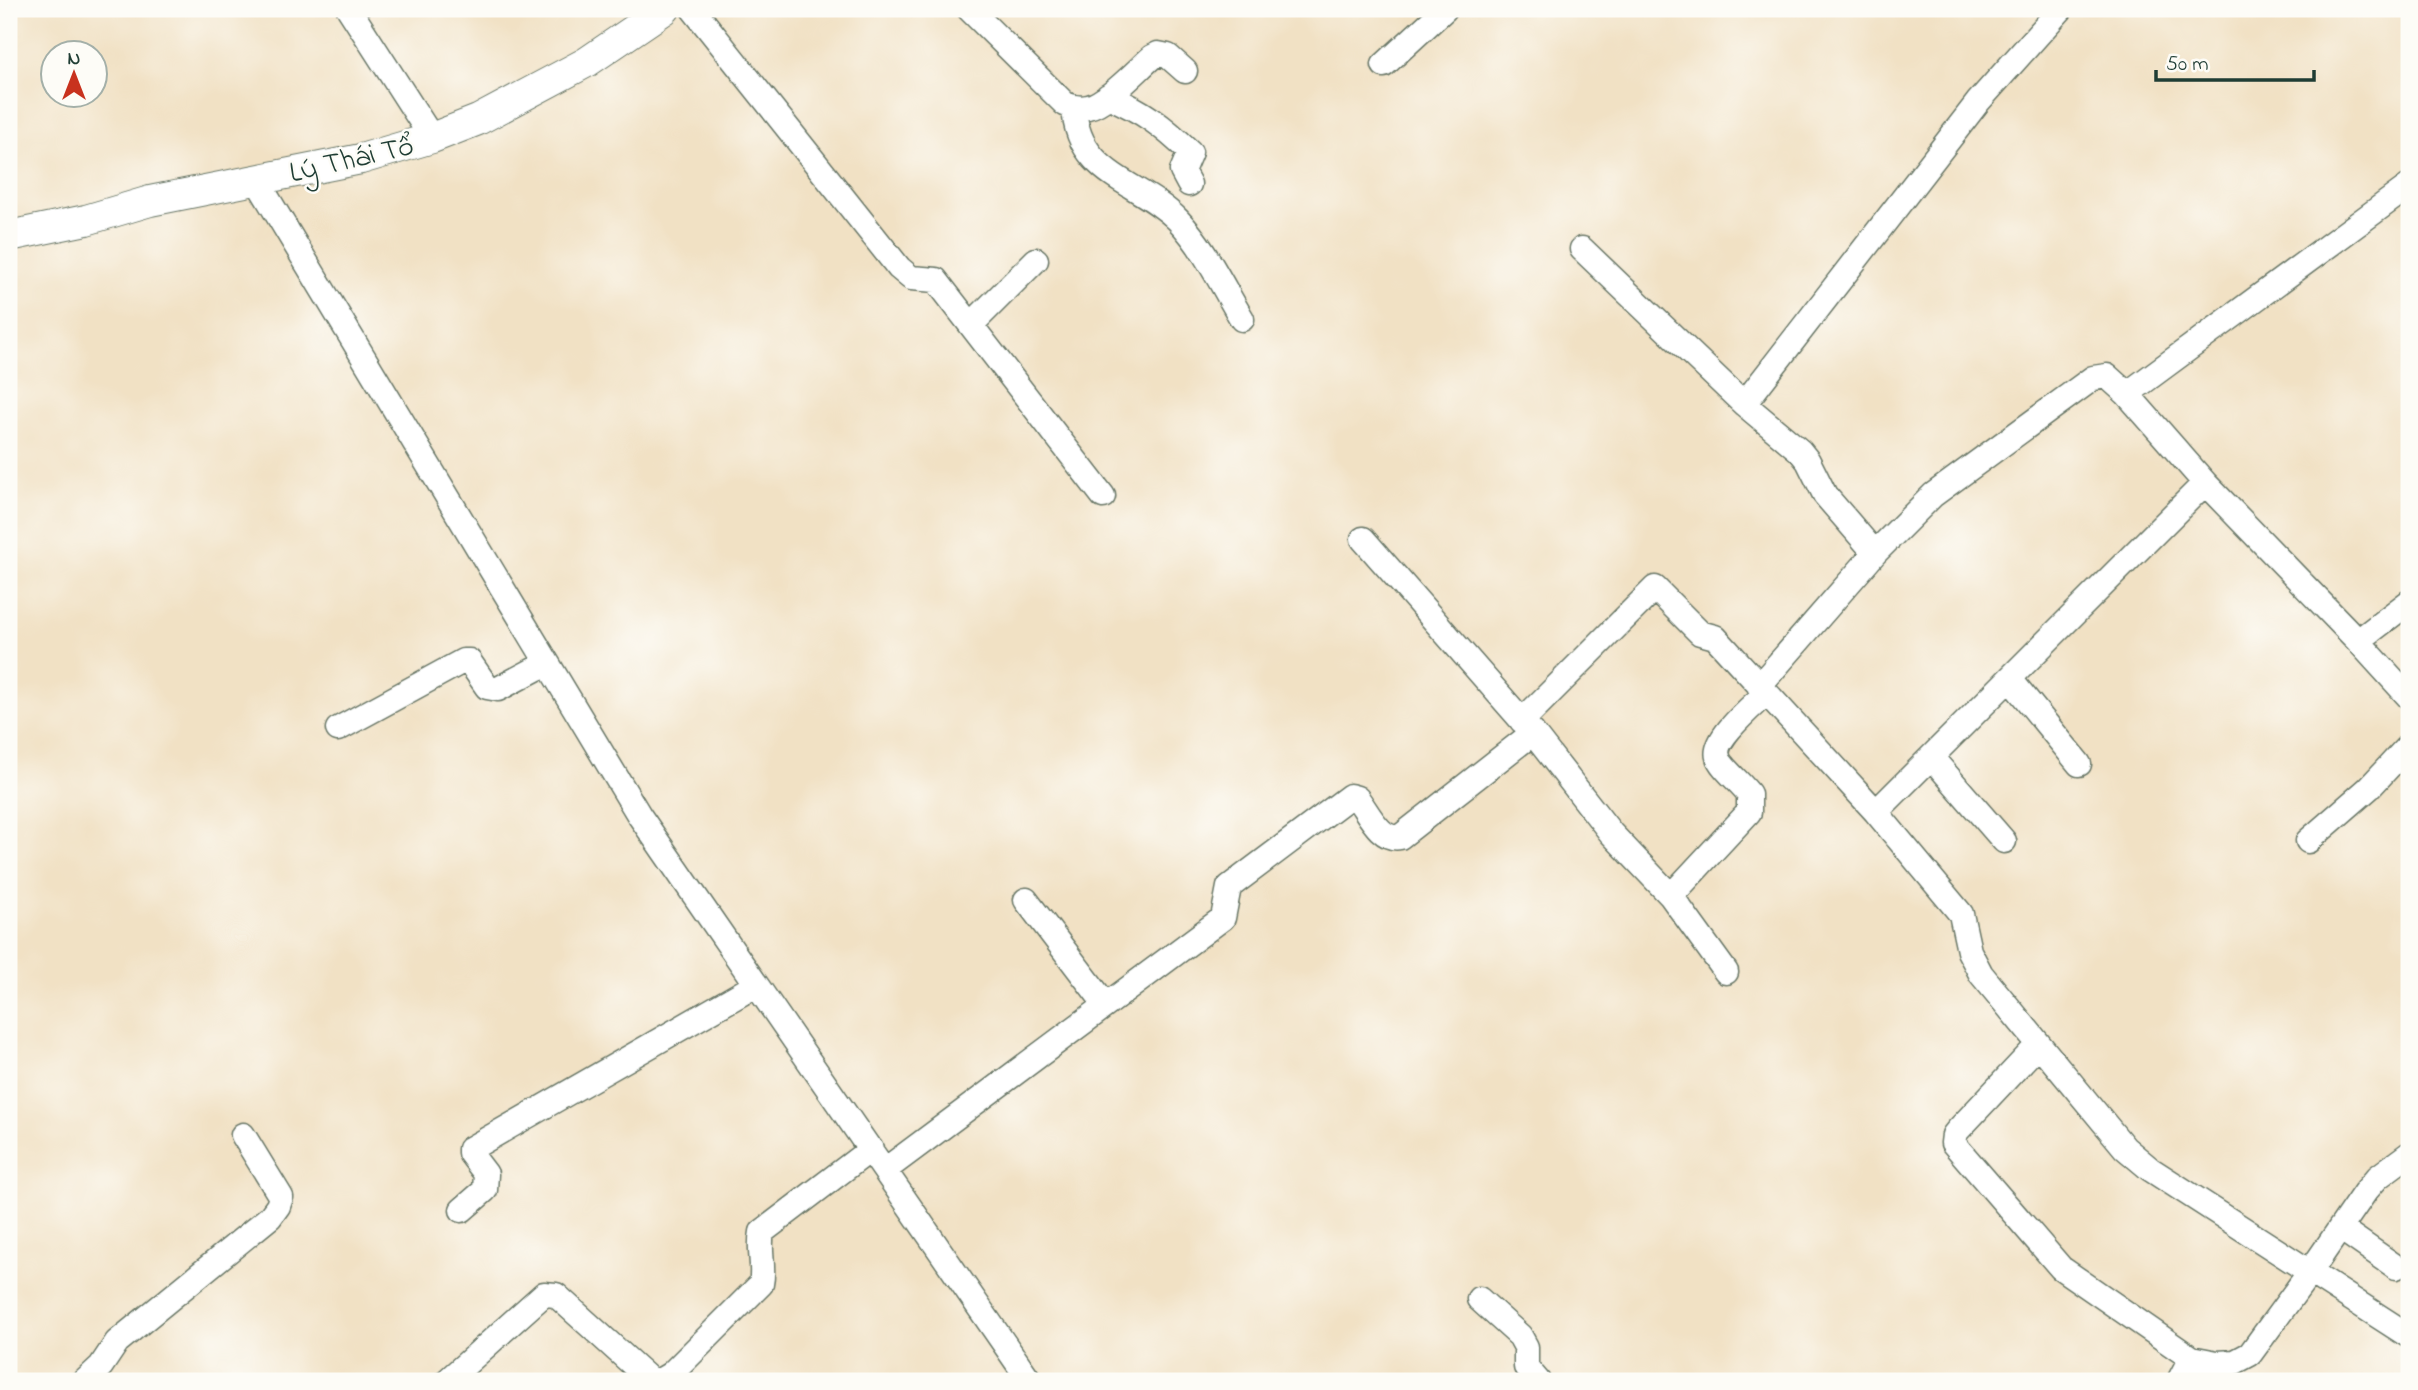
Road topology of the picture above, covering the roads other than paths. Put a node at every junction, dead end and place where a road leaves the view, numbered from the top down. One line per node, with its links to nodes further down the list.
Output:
1 (349, 9): 11 (street)
2 (665, 9): 11 (main road, Lý Thái Tổ)
3 (693, 9): 19 (street)
4 (969, 9): 10 (street)
5 (1446, 9): 7 (street)
6 (2061, 9): 21 (street)
7 (1384, 65)
8 (1185, 71): 9 (street)
9 (1108, 96): 10 (street); 13 (street)
10 (1074, 107): 18 (street)
11 (432, 138): 12 (main road, Lý Thái Tổ)
12 (256, 179): 15 (main road, Lý Thái Tổ); 28 (street)
13 (1189, 184)
14 (2409, 186): 20 (street)
15 (9, 236)
16 (1582, 249): 21 (street)
17 (1036, 260): 19 (street)
18 (1242, 319)
19 (971, 326): 23 (street)
20 (2127, 394): 22 (street); 25 (street)
21 (1744, 404): 25 (street)
22 (2205, 483): 27 (street); 29 (street)
23 (1103, 496)
24 (1363, 539): 32 (street)
25 (1875, 553): 30 (street)
26 (2409, 602): 27 (street)
27 (2358, 641): 31 (street)
28 (547, 663): 33 (street); 43 (street)
29 (2010, 679): 35 (street); 36 (street)
30 (1763, 690): 32 (street); 37 (street); 40 (street)
31 (2409, 697)
32 (1528, 727): 40 (street); 44 (street)
33 (338, 729)
34 (2409, 745): 39 (street)
35 (1931, 757): 37 (street); 38 (street)
36 (2079, 764)
37 (1877, 812): 45 (street)
38 (2004, 841)
39 (2308, 841)
40 (1671, 896): 42 (street)
41 (1026, 900): 44 (street)
42 (1726, 972)
43 (756, 985): 48 (street); 49 (street)
44 (1106, 1005): 48 (street)
45 (2038, 1045): 52 (street); 55 (street)
46 (243, 1135): 57 (street)
47 (2409, 1154): 50 (street)
48 (878, 1159): 56 (street); 59 (street)
49 (462, 1210)
50 (2340, 1228): 51 (street); 52 (street)
51 (2396, 1267)
52 (2310, 1272): 54 (street); 55 (street)
53 (1479, 1299): 60 (street)
54 (2409, 1336)
55 (2191, 1358): 61 (street)
56 (647, 1380): 58 (street)
57 (85, 1381)
58 (447, 1381)
59 (1030, 1381)
60 (1538, 1381)
61 (2179, 1381)

